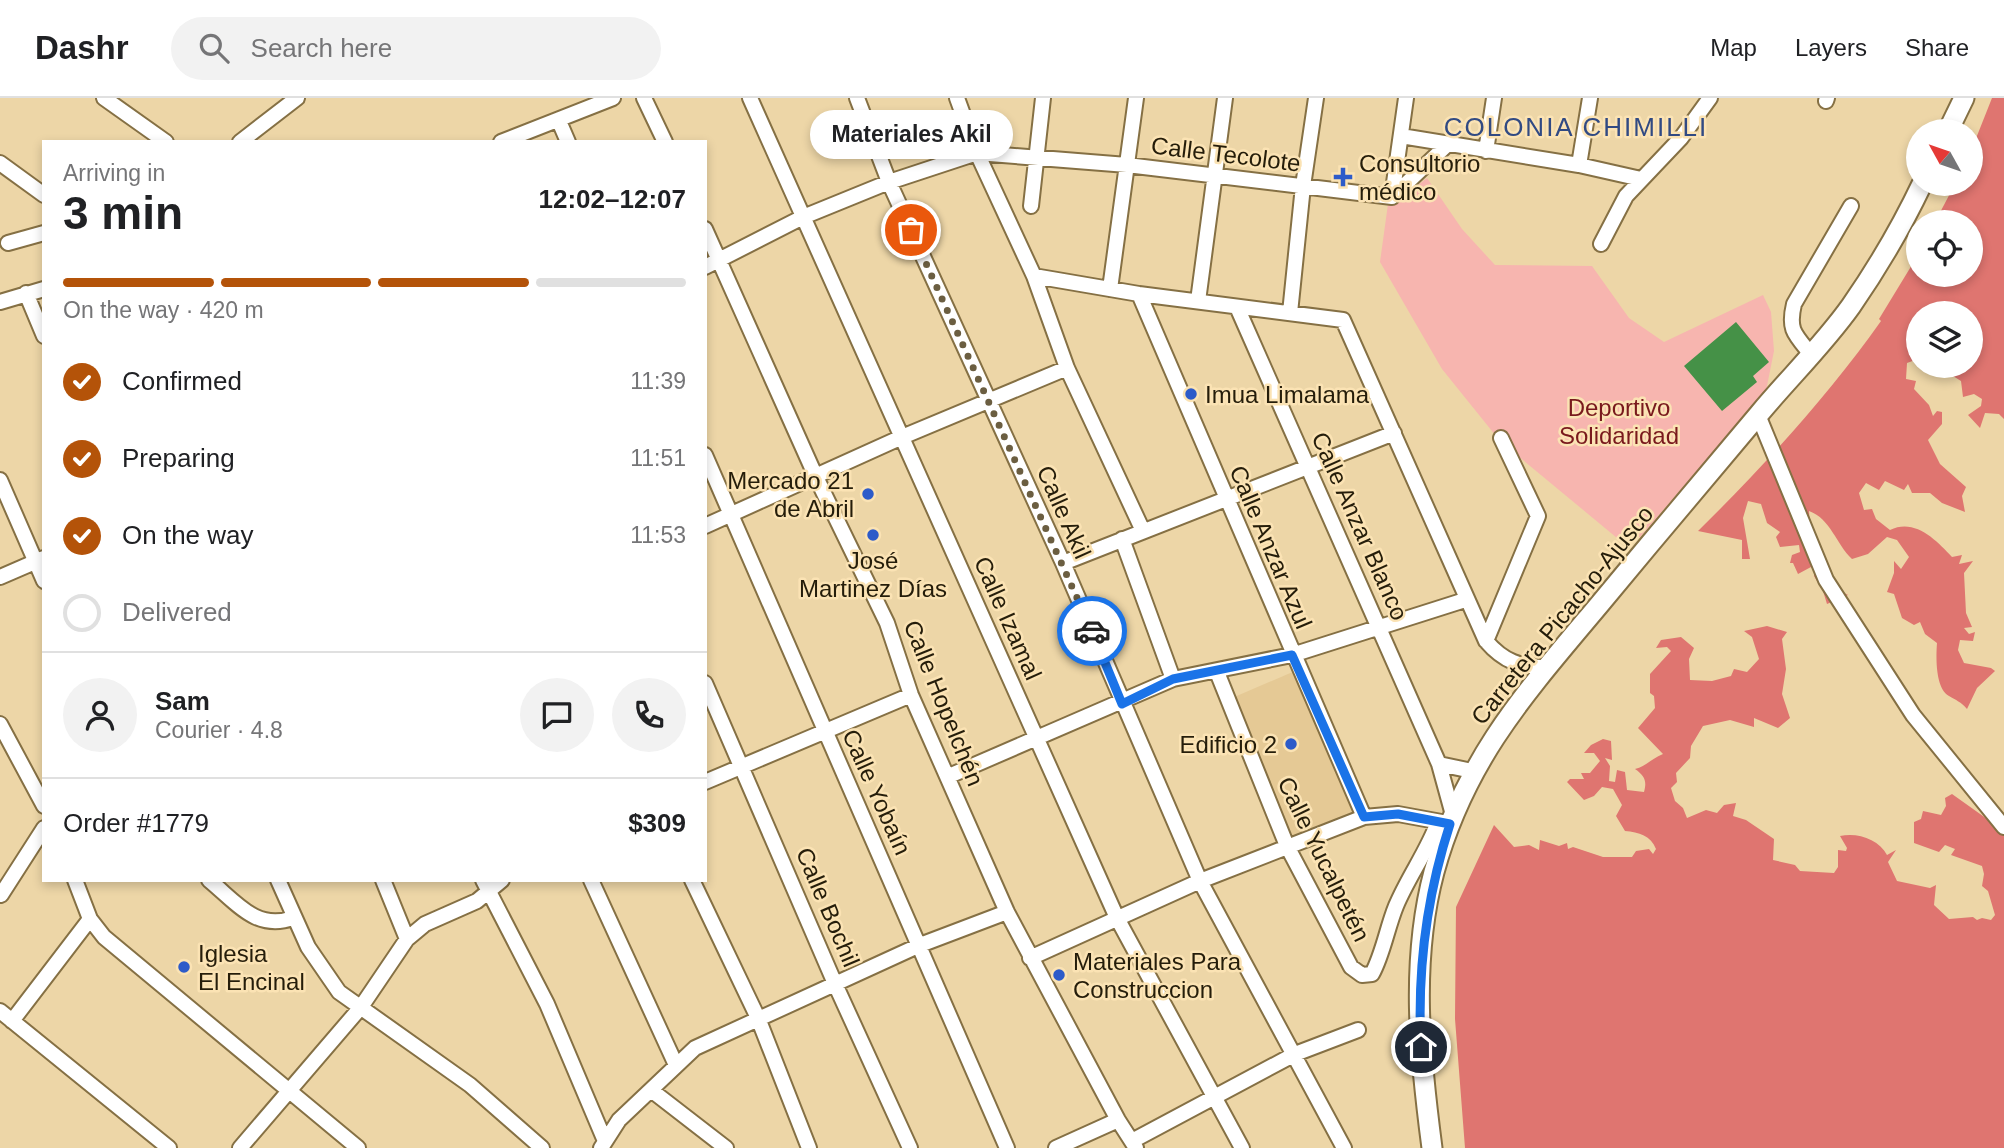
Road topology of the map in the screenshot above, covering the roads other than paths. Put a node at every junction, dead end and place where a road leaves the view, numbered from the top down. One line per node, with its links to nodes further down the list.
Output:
1 (104, 98): 20 (street)
2 (297, 98): 21 (street)
3 (614, 98): 18 (street)
4 (644, 98): 24 (street)
5 (750, 98): 41 (street, Calle Izamal)
6 (857, 98): 34 (street, Calle Akil)
7 (1043, 98): 28 (street)
8 (1136, 98): 30 (street)
9 (1225, 98): 32 (street)
10 (1316, 98): 35 (street)
11 (1406, 98): 19 (street)
12 (1494, 98): 26 (street)
13 (1590, 98): 31 (street)
14 (1710, 98): 33 (street)
15 (1964, 98): 17 (main road)
16 (960, 100): 27 (street)
17 (1954, 119)
18 (559, 121): 22 (street); 23 (street)
19 (1401, 136): 25 (street); 38 (street)
20 (163, 140)
21 (243, 140)
22 (507, 140)
23 (567, 140)
24 (664, 140)
25 (1448, 144): 26 (street); 38 (street)
26 (1486, 151): 31 (street)
27 (977, 153): 28 (street, Calle Tecolote); 34 (street); 48 (street)
28 (1036, 156): 30 (street, Calle Tecolote); 39 (street)
29 (0, 163): 36 (street)
30 (1127, 165): 32 (street, Calle Tecolote); 50 (street)
31 (1579, 165): 33 (street)
32 (1215, 174): 35 (street, Calle Tecolote); 53 (street)
33 (1641, 178): 45 (street)
34 (889, 182): 41 (street); 60 (street, Calle Akil)
35 (1303, 186): 38 (street, Calle Tecolote); 56 (street)
36 (42, 194)
37 (1916, 196): 58 (main road, Carretera Picacho-Ajusco)
38 (1392, 197)
39 (1031, 206)
40 (1851, 206): 58 (street)
41 (803, 218): 46 (street); 63 (street, Calle Izamal)
42 (707, 233): 46 (street, Calle Hopelchén)
43 (42, 234): 44 (street)
44 (8, 243)
45 (1601, 244)
46 (720, 260): 47 (street); 67 (street, Calle Hopelchén)
47 (707, 266)
48 (1034, 276): 50 (street); 59 (street)
49 (42, 289): 51 (street)
50 (1110, 289): 52 (street)
51 (26, 293): 54 (street); 57 (street)
52 (1139, 294): 53 (street); 69 (street, Calle Anzar Azul)
53 (1198, 301): 55 (street)
54 (0, 302)
55 (1237, 307): 56 (street); 66 (street, Calle Anzar Blanco)
56 (1290, 313): 62 (street)
57 (42, 331)
58 (1810, 353): 61 (main road, Carretera Picacho-Ajusco)
59 (1067, 368): 60 (street); 72 (street)
60 (988, 401): 63 (street); 75 (street, Calle Akil)
61 (1758, 415): 81 (main road, Carretera Picacho-Ajusco); 98 (street)
62 (1394, 433): 66 (street); 77 (street)
63 (902, 437): 67 (street); 89 (street, Calle Izamal)
64 (1500, 438): 79 (street)
65 (707, 459): 70 (street, Calle Yobaín)
66 (1310, 466): 69 (street); 78 (street, Calle Anzar Blanco)
67 (816, 477): 70 (street); 85 (street, Calle Hopelchén)
68 (0, 480): 74 (street)
69 (1226, 498): 72 (street); 80 (street, Calle Anzar Azul)
70 (732, 514): 71 (street); 88 (street, Calle Yobaín)
71 (707, 525)
72 (1143, 531): 73 (street)
73 (1122, 539): 75 (street); 83 (street)
74 (39, 559): 76 (street)
75 (1063, 563): 86 (street, Calle Akil)
76 (0, 577)
77 (1465, 600): 78 (street); 79 (street)
78 (1380, 627): 80 (street); 90 (street, Calle Anzar Blanco)
79 (1486, 641): 81 (street)
80 (1292, 655): 82 (street); 96 (street, Calle Anzar Azul)
81 (1547, 667): 92 (main road, Carretera Picacho-Ajusco)
82 (1217, 672): 83 (street); 100 (street, Calle Yucalpetén)
83 (1173, 679): 86 (street)
84 (707, 687): 91 (street, Calle Bochil)
85 (911, 695): 88 (street); 93 (street, Calle Hopelchén)
86 (1122, 704): 89 (street); 101 (street, Calle Akil)
87 (0, 724): 95 (street)
88 (824, 730): 91 (street); 115 (street, Calle Yobaín)
89 (1037, 739): 93 (street); 112 (street, Calle Izamal)
90 (1439, 764): 92 (street); 97 (street, Calle Anzar Blanco)
91 (744, 766): 94 (street); 117 (street, Calle Bochil)
92 (1472, 771): 97 (main road, Carretera Picacho-Ajusco)
93 (949, 776): 110 (street, Calle Hopelchén)
94 (707, 781)
95 (42, 802)
96 (1364, 817): 97 (street); 100 (street)
97 (1447, 820): 100 (street, Calle Yucalpetén); 142 (main road, Carretera Picacho-Ajusco)
98 (2004, 827)
99 (42, 831): 109 (street)
100 (1287, 846): 101 (street)
101 (1200, 881): 112 (street); 123 (street, Calle Akil)
102 (76, 882): 113 (street)
103 (211, 882): 111 (street)
104 (279, 882): 111 (street)
105 (384, 882): 114 (street)
106 (592, 882): 124 (street)
107 (693, 882): 120 (street)
108 (486, 886): 114 (street); 129 (street)
109 (1, 895)
110 (1007, 912): 115 (street); 116 (street, Calle Hopelchén)
111 (293, 918): 118 (street)
112 (1117, 918): 116 (street); 127 (street, Calle Izamal)
113 (90, 919): 121 (street); 126 (street)
114 (407, 939): 118 (street)
115 (920, 945): 117 (street); 138 (street, Calle Yobaín)
116 (1030, 958): 128 (street, Calle Hopelchén)
117 (836, 986): 120 (street); 137 (street, Calle Bochil)
118 (361, 1007): 126 (street); 134 (street)
119 (0, 1011): 121 (street)
120 (758, 1018): 124 (street); 136 (street)
121 (12, 1021): 131 (street)
122 (1357, 1030): 123 (street)
123 (1295, 1054): 127 (street); 141 (street, Calle Akil)
124 (676, 1065): 125 (street)
125 (651, 1090): 129 (street); 135 (street)
126 (289, 1091): 132 (street); 133 (street)
127 (1215, 1097): 130 (street); 140 (street, Calle Izamal)
128 (1118, 1120): 130 (street, Calle Hopelchén); 139 (street)
129 (603, 1144)
130 (1134, 1145)
131 (169, 1148)
132 (240, 1148)
133 (358, 1148)
134 (542, 1148)
135 (726, 1148)
136 (809, 1148)
137 (911, 1148)
138 (1007, 1148)
139 (1056, 1148)
140 (1242, 1148)
141 (1344, 1148)
142 (1432, 1148)

